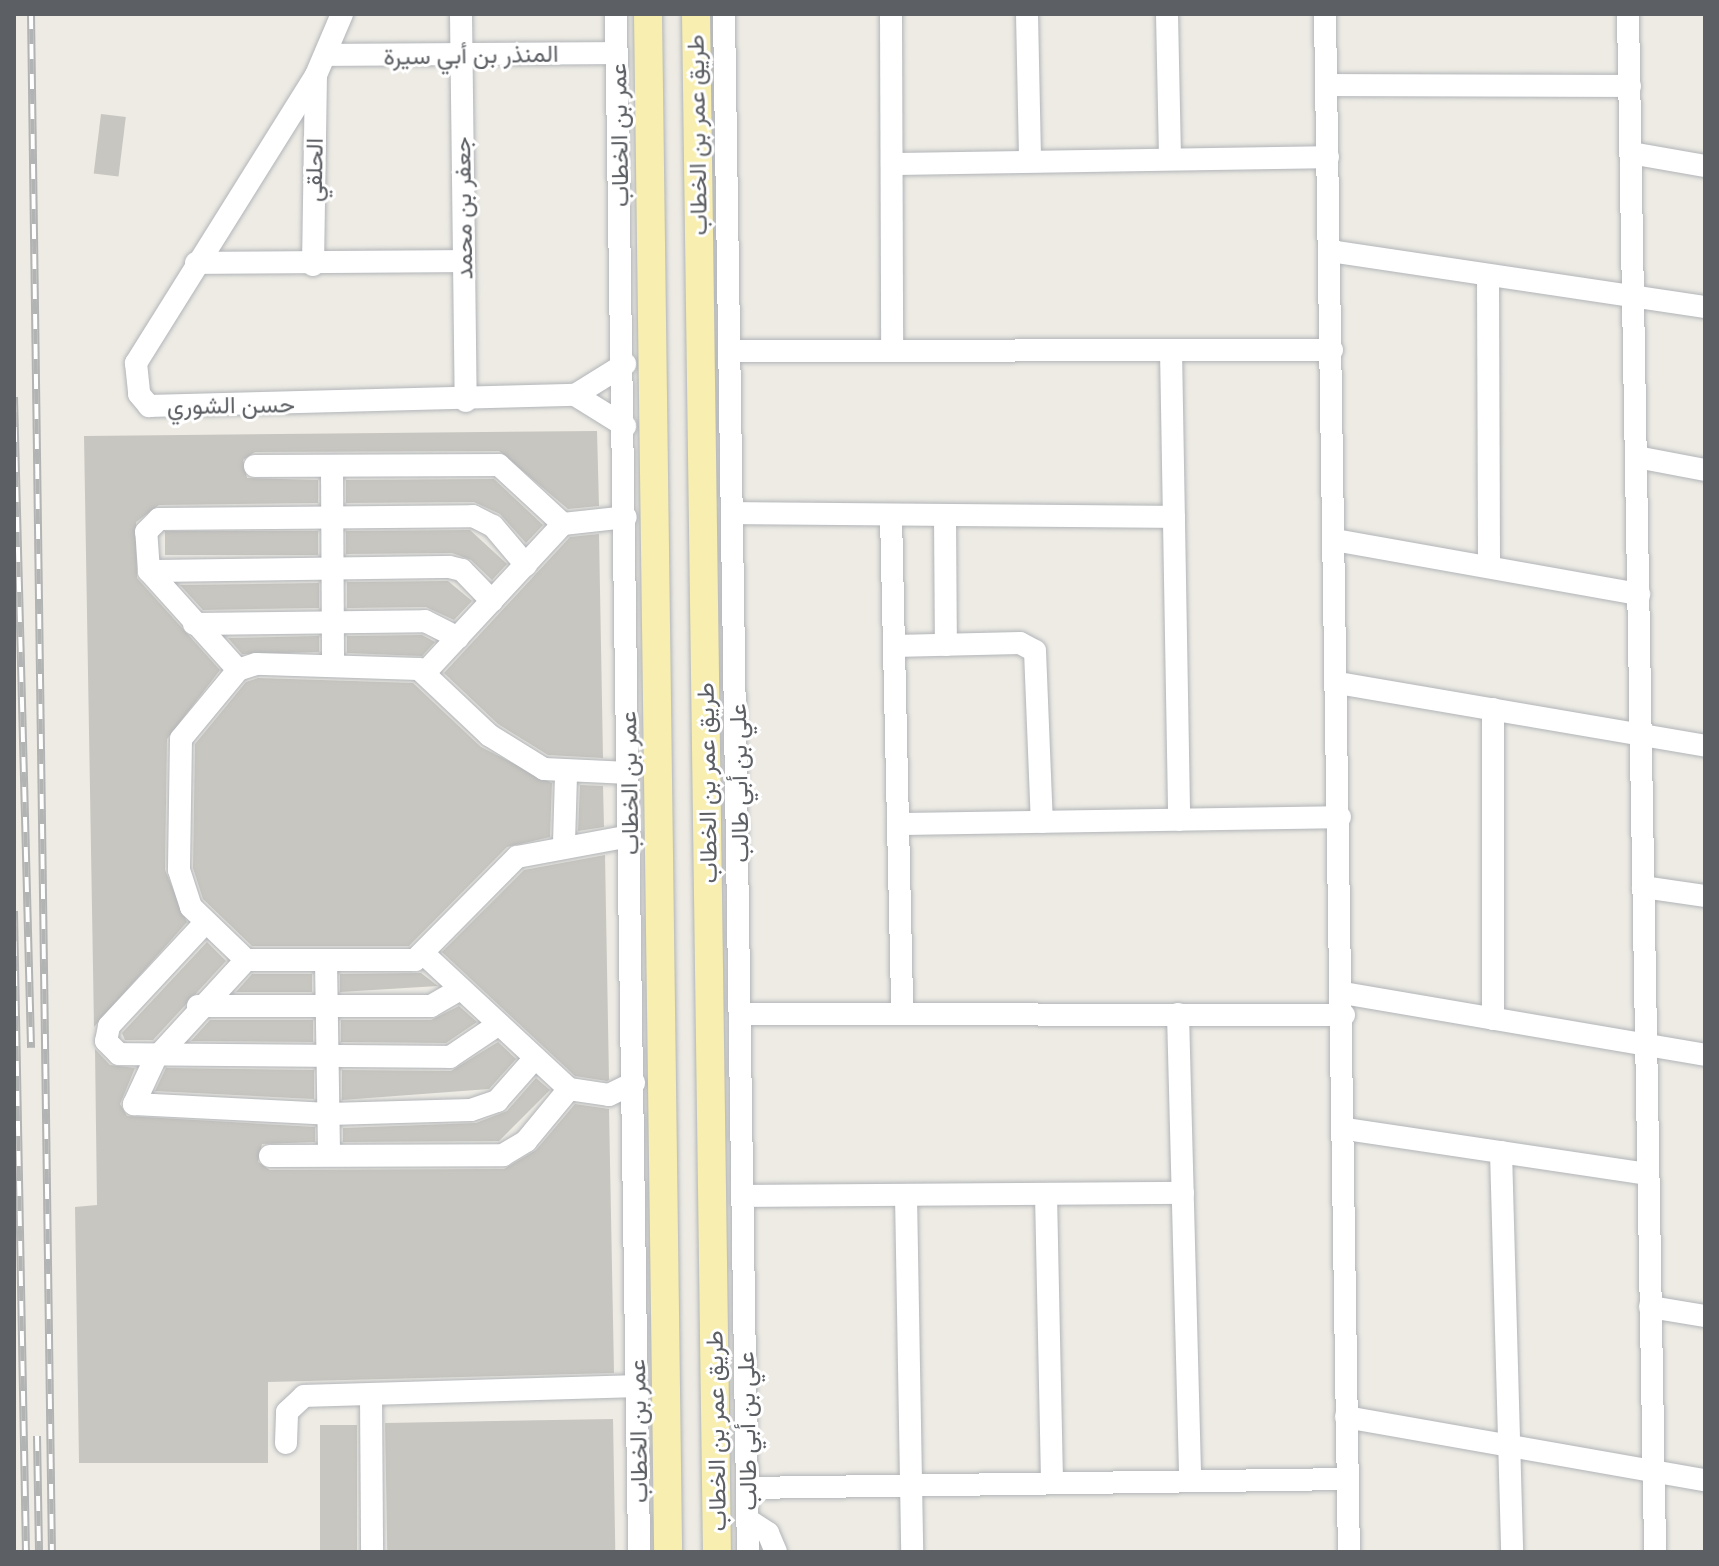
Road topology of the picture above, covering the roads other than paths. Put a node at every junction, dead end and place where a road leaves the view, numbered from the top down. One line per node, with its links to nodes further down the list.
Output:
1 (342, 14): 16 (street, حسن الشوري)
2 (461, 14): 13 (street, جعفر بن محمد)
3 (616, 14): 12 (street, عمر بن الخطاب)
4 (648, 14): 15 (main road, طريق عمر بن الخطاب)
5 (696, 14): 19 (main road, طريق عمر بن الخطاب)
6 (724, 14): 14 (street, علي بن أبي طالب)
7 (891, 14): 25 (street)
8 (1027, 14): 24 (street)
9 (1167, 14): 23 (street)
10 (1325, 14): 17 (street)
11 (1628, 14): 18 (street)
12 (617, 53): 13 (street, المنذر بن أبي سيرة); 20 (street, عمر بن الخطاب)
13 (461, 58): 16 (street, المنذر بن أبي سيرة); 28 (street, جعفر بن محمد)
14 (724, 61): 19 (street); 36 (street, علي بن أبي طالب)
15 (649, 62): 20 (street); 112 (main road, طريق عمر بن الخطاب)
16 (321, 65): 29 (street, حسن الشوري); 30 (street, الحلقي)
17 (1327, 85): 18 (street); 22 (street)
18 (1630, 86): 21 (street)
19 (697, 109): 116 (main road, طريق عمر بن الخطاب)
20 (618, 119): 38 (street, عمر بن الخطاب)
21 (1631, 153): 26 (street); 32 (street)
22 (1328, 157): 23 (street); 27 (street)
23 (1170, 159): 24 (street)
24 (1030, 161): 25 (street)
25 (892, 164): 37 (street)
26 (1705, 166)
27 (1330, 251): 31 (street); 35 (street)
28 (464, 261): 30 (street); 40 (street, جعفر بن محمد)
29 (196, 263): 30 (street); 40 (street, حسن الشوري)
30 (313, 265)
31 (1488, 275): 32 (street); 55 (street)
32 (1634, 296): 33 (street); 42 (street)
33 (1705, 307)
34 (1171, 350): 35 (street); 37 (street); 50 (street)
35 (1332, 350): 53 (street)
36 (730, 351): 37 (street); 46 (street, علي بن أبي طالب)
37 (892, 351)
38 (625, 364): 39 (street, حسن الشوري); 41 (street, عمر بن الخطاب)
39 (575, 395): 40 (street, حسن الشوري); 41 (street)
40 (466, 401)
41 (625, 426): 49 (street, عمر بن الخطاب)
42 (1637, 457): 45 (street); 58 (street)
43 (255, 466): 44 (street)
44 (332, 466): 51 (street); 52 (street)
45 (1705, 470)
46 (734, 513): 47 (street); 90 (street, علي بن أبي طالب)
47 (891, 515): 48 (street); 64 (street)
48 (945, 515): 50 (street); 63 (street)
49 (626, 517): 52 (street); 72 (street, عمر بن الخطاب)
50 (1174, 517): 75 (street)
51 (332, 518): 54 (street); 56 (street); 57 (street)
52 (563, 524): 54 (street)
53 (1335, 540): 55 (street); 68 (street)
54 (526, 565): 59 (street)
55 (1489, 567): 58 (street)
56 (332, 568): 57 (street); 59 (street); 60 (street)
57 (149, 571): 61 (street)
58 (1639, 594): 70 (street)
59 (492, 601): 62 (street)
60 (332, 619): 61 (street); 62 (street); 65 (street)
61 (194, 624): 67 (street)
62 (458, 638): 66 (street)
63 (946, 645): 64 (street); 76 (street)
64 (894, 646): 77 (street)
65 (333, 662): 67 (street); 73 (street)
66 (431, 666)
67 (238, 670): 82 (street)
68 (1338, 683): 69 (street); 74 (street)
69 (1493, 709): 70 (street); 93 (street)
70 (1642, 735): 71 (street); 80 (street)
71 (1705, 746)
72 (629, 773): 73 (street); 78 (street, عمر بن الخطاب)
73 (566, 776): 79 (street)
74 (1340, 817): 75 (street); 88 (street)
75 (1179, 820): 76 (street)
76 (1042, 822): 77 (street)
77 (898, 824): 91 (street)
78 (630, 836): 79 (street); 100 (street, عمر بن الخطاب)
79 (564, 843): 83 (street)
80 (1643, 887): 81 (street); 95 (street)
81 (1705, 896)
82 (204, 924): 84 (street); 98 (street)
83 (426, 956): 85 (street); 86 (street)
84 (246, 960): 85 (street); 89 (street)
85 (326, 961): 87 (street)
86 (461, 989): 87 (street); 94 (street)
87 (327, 1004): 89 (street); 99 (street)
88 (1344, 1004): 92 (street); 93 (street); 103 (street)
89 (198, 1006): 98 (street)
90 (744, 1014): 91 (street); 111 (street, علي بن أبي طالب)
91 (902, 1014): 92 (street)
92 (1178, 1014): 108 (street)
93 (1493, 1019): 95 (street)
94 (499, 1024): 97 (street); 99 (street)
95 (1646, 1045): 96 (street); 107 (street)
96 (1705, 1055)
97 (535, 1058): 101 (street); 102 (street)
98 (155, 1059): 99 (street); 102 (street)
99 (327, 1061): 102 (street)
100 (634, 1083): 101 (street); 113 (street, عمر بن الخطاب)
101 (569, 1089): 105 (street)
102 (329, 1114): 105 (street)
103 (1346, 1129): 104 (street); 120 (street)
104 (1501, 1152): 107 (street); 122 (street)
105 (329, 1155): 106 (street)
106 (270, 1156)
107 (1648, 1174): 114 (street)
108 (1183, 1193): 109 (street); 126 (street)
109 (1046, 1194): 110 (street); 127 (street)
110 (906, 1195): 111 (street); 128 (street)
111 (745, 1196): 118 (street, علي بن أبي طالب)
112 (663, 1244): 113 (street); 133 (main road, طريق عمر بن الخطاب)
113 (636, 1280): 117 (street, عمر بن الخطاب)
114 (1650, 1307): 115 (street); 123 (street)
115 (1705, 1316)
116 (715, 1336): 118 (street); 134 (main road, طريق عمر بن الخطاب)
117 (637, 1386): 119 (street); 132 (street, عمر بن الخطاب)
118 (746, 1386): 129 (street, علي بن أبي طالب)
119 (371, 1396): 121 (street); 131 (street)
120 (1346, 1417): 122 (street); 124 (street)
121 (286, 1443)
122 (1509, 1443): 123 (street); 139 (street)
123 (1653, 1471): 125 (street); 140 (street)
124 (1346, 1479): 126 (street); 138 (street)
125 (1705, 1480)
126 (1190, 1481): 127 (street)
127 (1052, 1483): 128 (street)
128 (911, 1485): 129 (street); 137 (street)
129 (747, 1488): 130 (street, علي بن أبي طالب)
130 (748, 1520): 135 (street, علي بن أبي طالب); 136 (street)
131 (372, 1552)
132 (639, 1552)
133 (668, 1552)
134 (717, 1552)
135 (748, 1552)
136 (776, 1552)
137 (912, 1552)
138 (1349, 1552)
139 (1512, 1552)
140 (1655, 1552)

